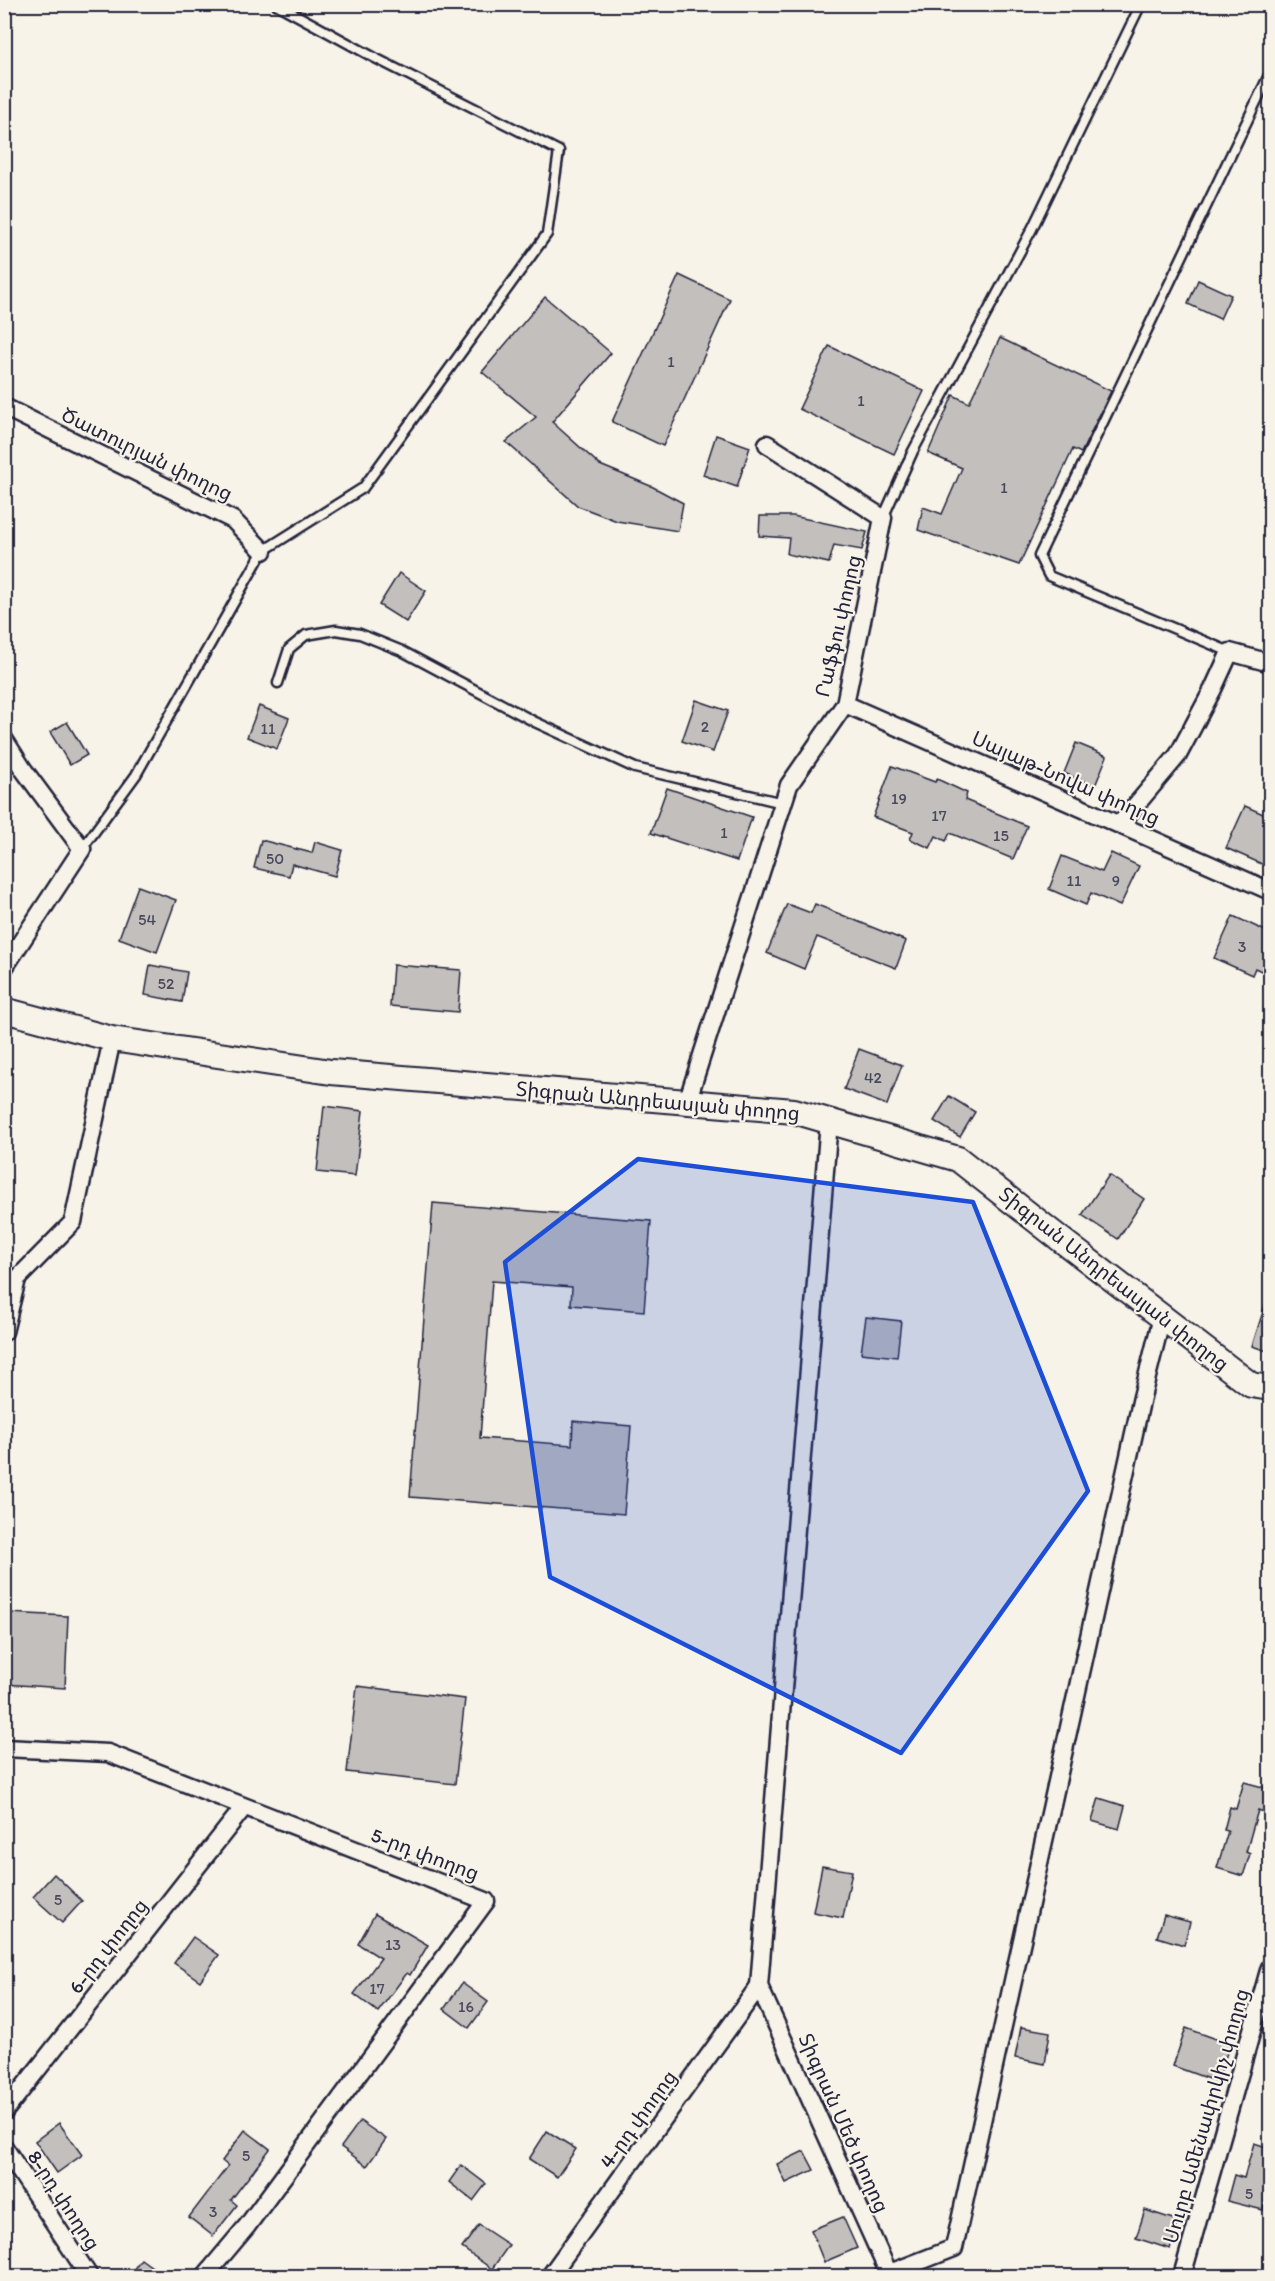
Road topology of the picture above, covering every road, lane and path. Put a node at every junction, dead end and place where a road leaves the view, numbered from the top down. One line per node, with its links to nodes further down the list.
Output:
1 (276, 4): 7 (lane)
2 (1141, 4): 6 (lane)
3 (1270, 74): 8 (lane)
4 (4, 407): 7 (street, Ծատուրյան փողոց)
5 (767, 444): 6 (street)
6 (883, 518): 11 (street, Րաֆֆու փողոց)
7 (263, 551): 15 (lane)
8 (1230, 652): 9 (street); 14 (street)
9 (1270, 663)
10 (278, 683): 13 (lane)
11 (845, 704): 13 (street, Րաֆֆու փողոց); 14 (street, Սայաթ-Նովա փողոց)
12 (4, 739): 15 (street)
13 (783, 803): 20 (street, Րաֆֆու փողոց)
14 (1120, 824): 16 (street, Սայաթ-Նովա փողոց)
15 (82, 849): 17 (street)
16 (1270, 891)
17 (4, 968)
18 (4, 1010): 19 (main road, Տիգրան Անդրեասյան փողոց)
19 (112, 1039): 20 (main road, Տիգրան Անդրեասյան փողոց); 23 (street)
20 (687, 1102): 21 (main road, Տիգրան Անդրեասյան փողոց)
21 (829, 1121): 22 (main road, Տիգրան Անդրեասյան փողոց); 28 (street)
22 (1162, 1317): 24 (main road, Տիգրան Անդրեասյան փողոց); 31 (street)
23 (4, 1332)
24 (1270, 1388)
25 (4, 1748): 26 (street, 5-րդ փողոց)
26 (244, 1807): 29 (street, 6-րդ փողոց); 33 (street, 5-րդ փողոց)
27 (1270, 1967): 35 (street, Սուրբ Ամենափրկիչ փողոց)
28 (759, 1986): 31 (street, Տիգրան Մեծ փողոց); 34 (street, 4-րդ փողոց)
29 (4, 2112)
30 (4, 2147): 32 (street, 8-րդ փողոց)
31 (887, 2276)
32 (89, 2277)
33 (205, 2277)
34 (550, 2277)
35 (1182, 2277)

